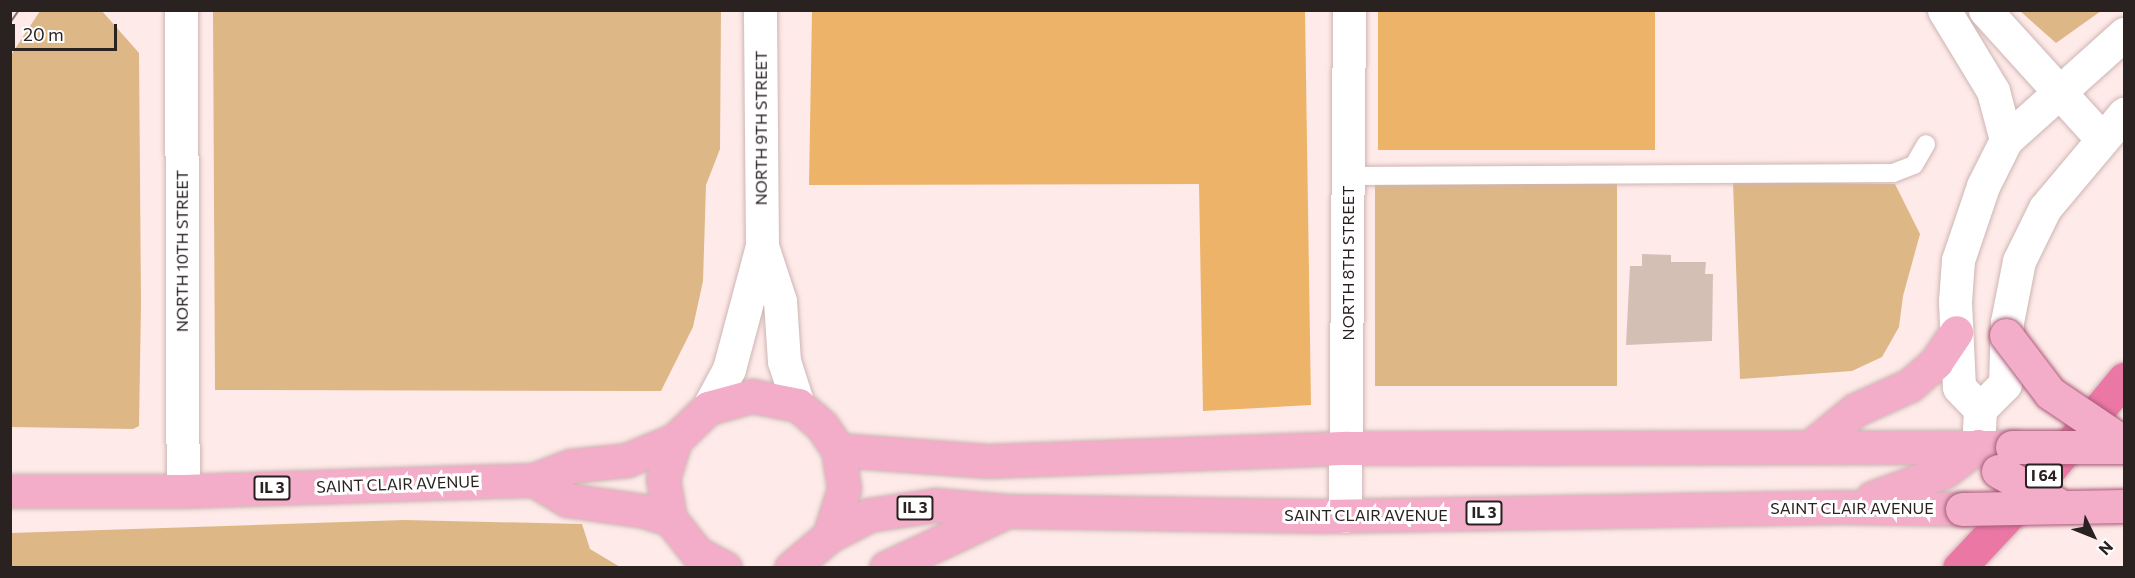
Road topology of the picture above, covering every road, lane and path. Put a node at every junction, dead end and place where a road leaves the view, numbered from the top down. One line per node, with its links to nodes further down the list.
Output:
1 (181, 10): 29 (main road, NORTH 10TH STREET)
2 (760, 10): 13 (main road, NORTH 9TH STREET)
3 (1349, 10): 12 (main road, NORTH 8TH STREET)
4 (1944, 10): 10 (main road)
5 (1985, 10): 7 (main road)
6 (2124, 34): 7 (main road)
7 (2058, 91): 9 (main road); 10 (main road)
8 (2124, 114): 9 (main road)
9 (2101, 138): 15 (main road)
10 (2006, 140): 14 (main road)
11 (1926, 144): 12 (lane)
12 (1348, 176): 24 (main road, NORTH 8TH STREET)
13 (762, 246): 17 (main road, NORTH 9TH STREET); 18 (main road, NORTH 9TH STREET)
14 (1956, 332): 19 (main road); 23 (main road)
15 (2006, 335): 19 (main road); 21 (main road, bridge)
16 (2124, 379): 40 (highway, I 64)
17 (798, 405): 18 (main road); 25 (main road)
18 (708, 408): 20 (main road)
19 (1980, 409): 22 (main road)
20 (675, 440): 27 (main road, SAINT CLAIR AVENUE / IL 3); 35 (main road)
21 (2124, 445): 26 (main road, bridge)
22 (1978, 446): 23 (main road); 26 (main road); 32 (main road)
23 (1810, 447): 24 (main road)
24 (1347, 448): 25 (main road); 34 (main road, NORTH 8TH STREET)
25 (838, 450): 36 (main road)
26 (2005, 459): 30 (main road, bridge)
27 (534, 480): 29 (main road, SAINT CLAIR AVENUE / IL 3); 35 (main road)
28 (10, 491): 29 (main road, SAINT CLAIR AVENUE / IL 3)
29 (183, 491)
30 (2060, 506): 31 (main road, SAINT CLAIR AVENUE / IL 3, bridge); 32 (main road, SAINT CLAIR AVENUE / IL 3, bridge)
31 (2124, 506)
32 (1842, 507): 34 (main road, SAINT CLAIR AVENUE / IL 3)
33 (1007, 511): 34 (main road, SAINT CLAIR AVENUE / IL 3); 36 (main road, SAINT CLAIR AVENUE / IL 3); 39 (main road)
34 (1345, 516)
35 (670, 519): 37 (main road)
36 (829, 536): 38 (main road, SAINT CLAIR AVENUE)
37 (708, 563)
38 (791, 567)
39 (886, 567)
40 (1959, 567)

